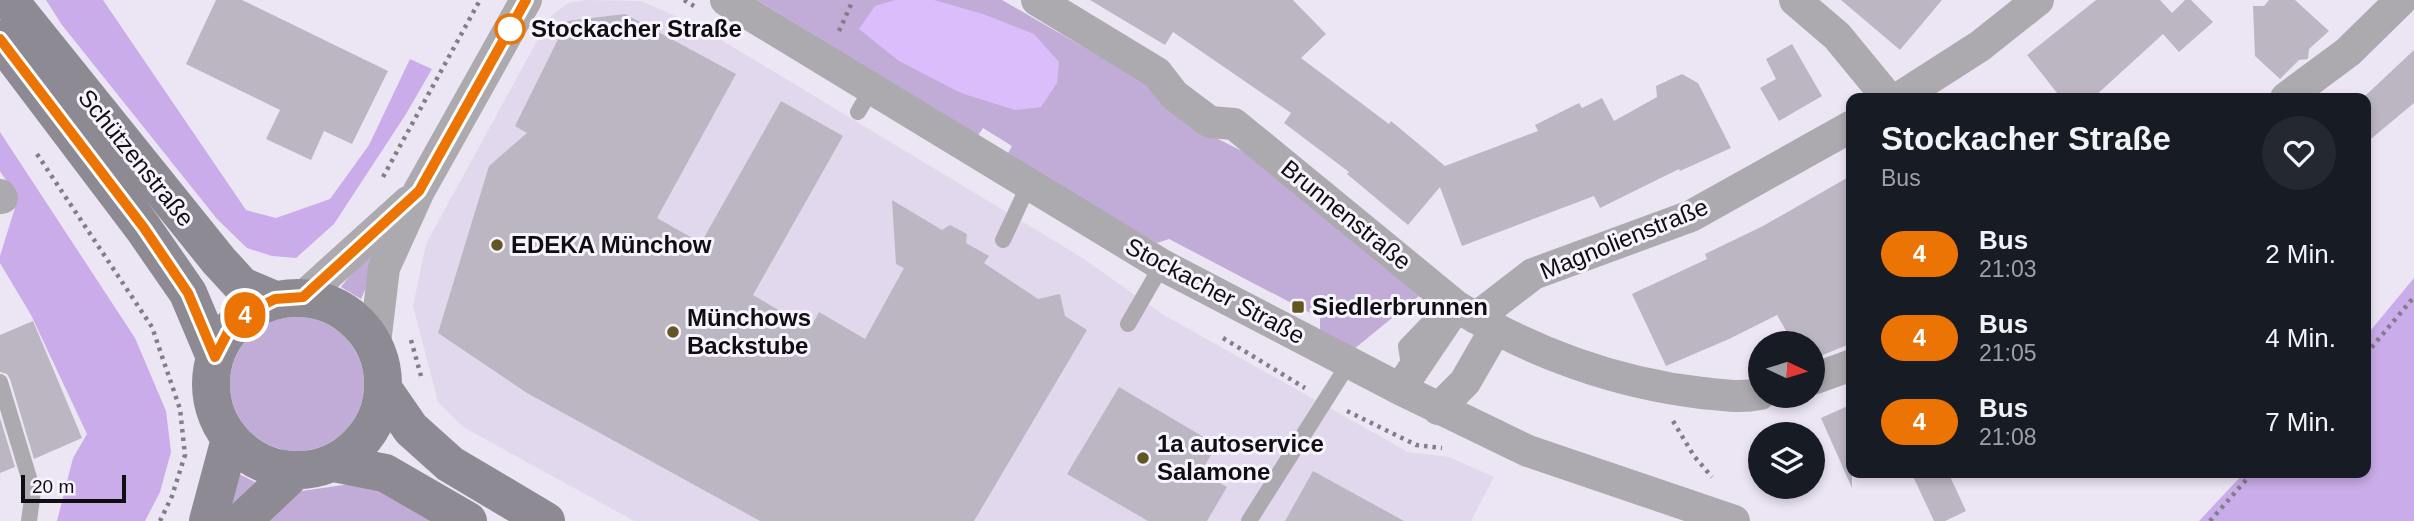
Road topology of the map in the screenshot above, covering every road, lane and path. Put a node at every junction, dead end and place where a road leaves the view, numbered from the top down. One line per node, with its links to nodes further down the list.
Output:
1 (9, 0): 21 (main road, Schützenstraße)
2 (480, 0): 15 (path)
3 (526, 0): 17 (street)
4 (726, 0): 16 (street, Stockacher Straße)
5 (1037, 0): 22 (street, Brunnenstraße)
6 (1795, 0): 10 (street)
7 (2038, 0): 11 (street)
8 (2401, 0): 12 (street)
9 (0, 40): 26 (main road, Schützenstraße)
10 (1884, 93)
11 (1907, 93)
12 (2293, 93)
13 (1846, 129): 22 (street, Magnolienstraße)
14 (30, 144): 42 (path)
15 (382, 179)
16 (1029, 184): 18 (lane); 19 (street, Stockacher Straße)
17 (419, 191): 21 (street); 24 (street)
18 (1003, 240)
19 (1162, 265): 23 (lane); 27 (street, Stockacher Straße)
20 (2414, 297): 25 (path)
21 (289, 298): 24 (main road); 26 (main road)
22 (1468, 318): 31 (street); 32 (street, Brunnenstraße); 35 (street)
23 (1128, 324)
24 (374, 343): 33 (main road)
25 (2371, 348)
26 (215, 357): 36 (main road)
27 (1349, 363): 31 (street, Stockacher Straße); 47 (lane)
28 (1846, 367): 29 (street)
29 (1825, 375)
30 (0, 382): 41 (lane)
31 (1405, 382): 35 (street, Stockacher Straße)
32 (1667, 389): 34 (street, Brunnenstraße); 40 (path)
33 (384, 390): 37 (main road); 46 (main road)
34 (1748, 396)
35 (1438, 409): 48 (street, Stockacher Straße)
36 (230, 439): 38 (main road); 43 (main road)
37 (334, 463): 38 (main road); 45 (main road)
38 (295, 471): 44 (main road)
39 (2248, 478): 49 (path)
40 (1716, 482)
41 (29, 521)
42 (160, 521)
43 (208, 521)
44 (242, 521)
45 (468, 521)
46 (546, 521)
47 (1249, 521)
48 (1734, 521)
49 (2210, 521)

